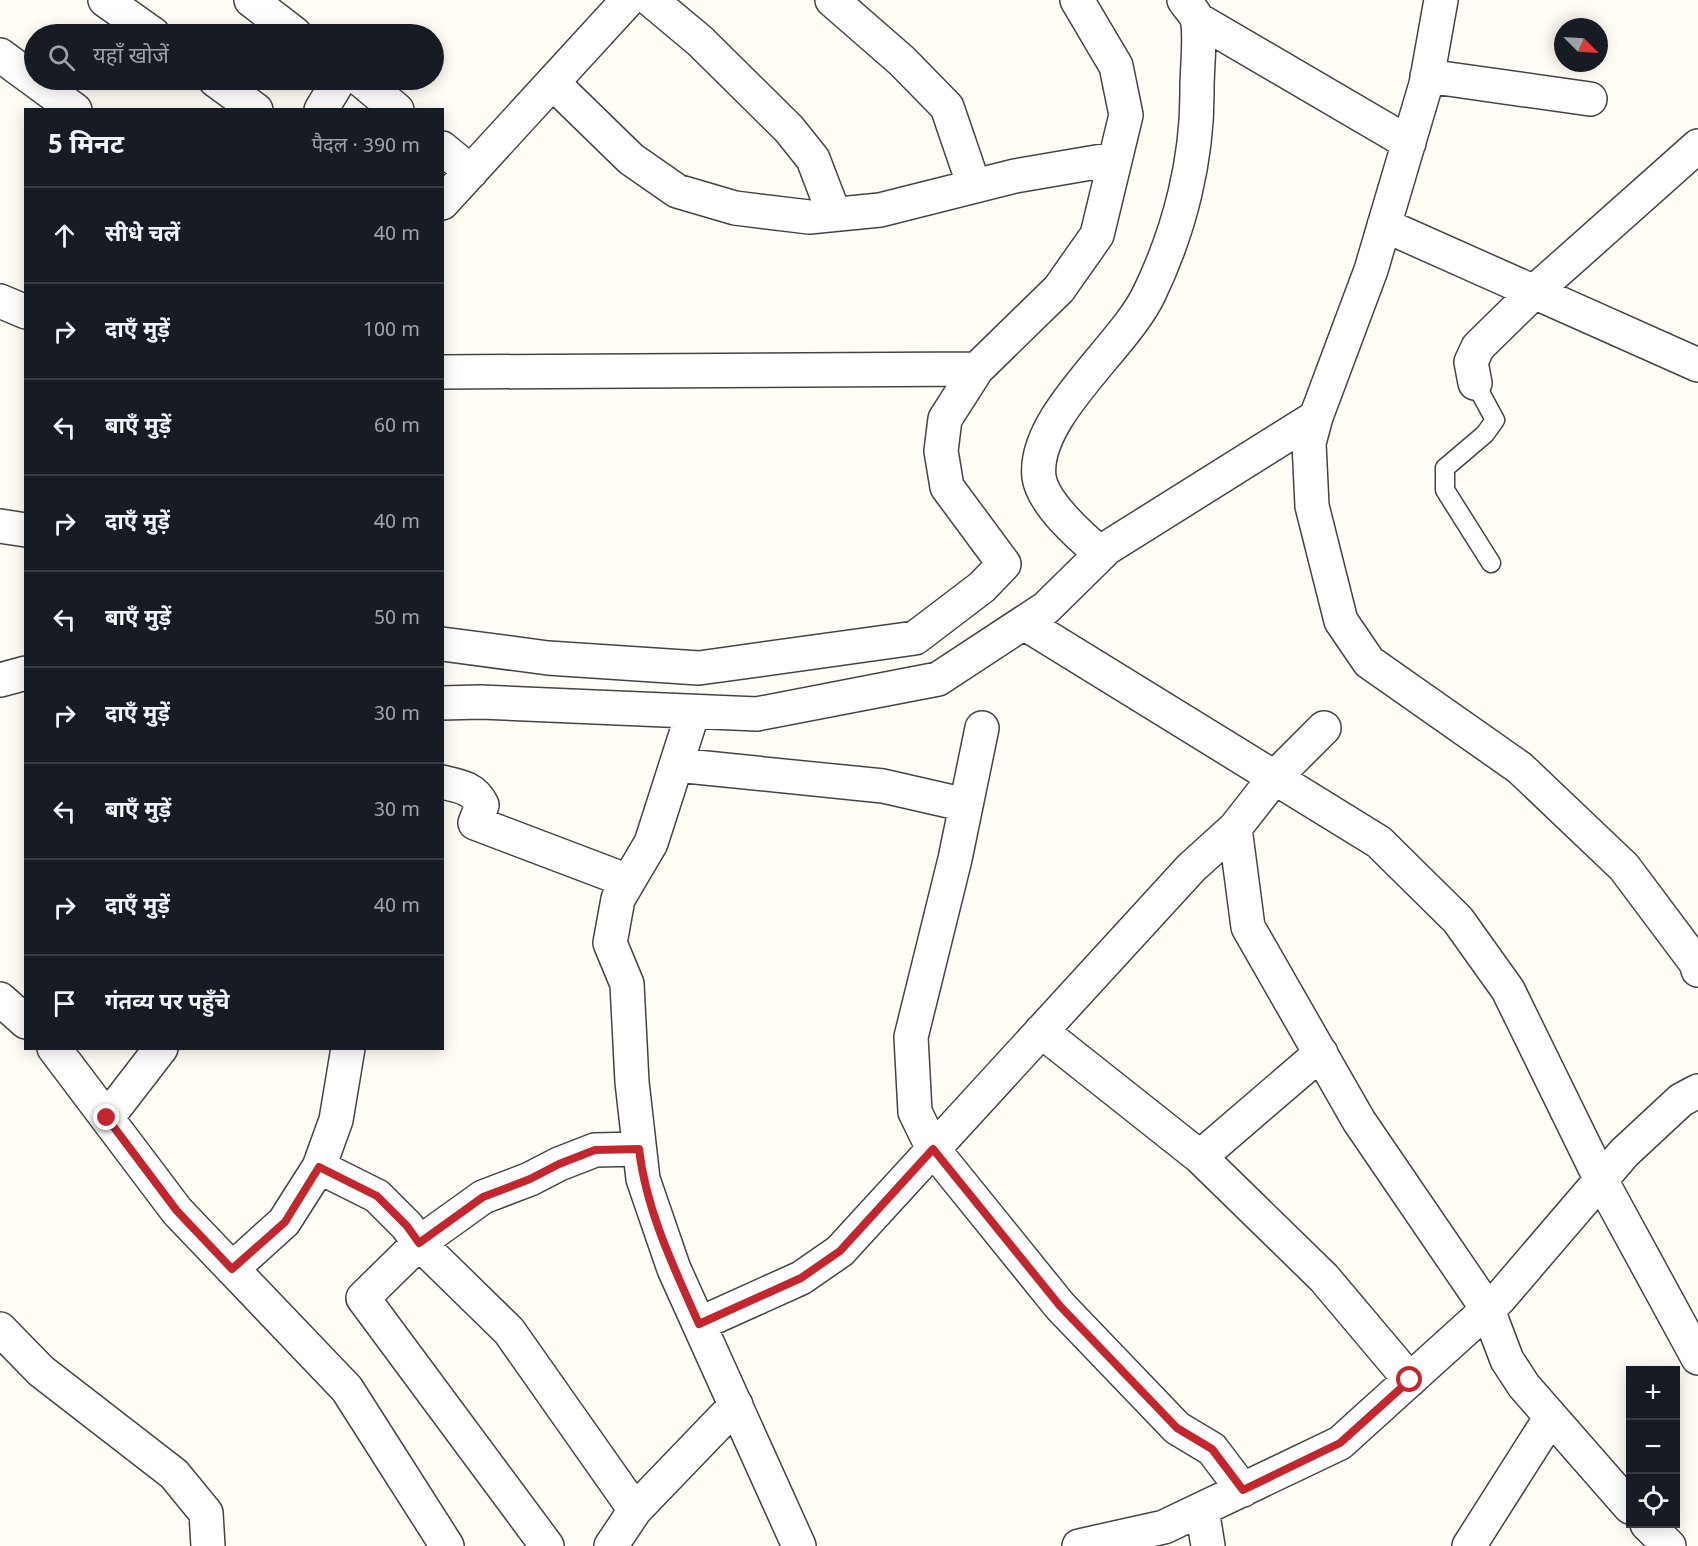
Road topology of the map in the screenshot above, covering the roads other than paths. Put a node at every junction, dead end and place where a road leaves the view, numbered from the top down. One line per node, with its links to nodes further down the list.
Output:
1 (105, 0): 9 (street)
2 (251, 0): 10 (street)
3 (651, 0): 31 (street)
4 (832, 0): 29 (street)
5 (1077, 0): 27 (street)
6 (1441, 0): 13 (street)
7 (613, 4): 14 (street)
8 (1202, 11): 24 (street); 43 (street)
9 (139, 24)
10 (282, 24)
11 (0, 55): 12 (street)
12 (24, 73)
13 (1427, 76): 19 (street); 24 (street)
14 (553, 83): 28 (street); 31 (street)
15 (48, 90): 20 (street)
16 (229, 90): 21 (street)
17 (333, 90): 22 (street)
18 (373, 90): 23 (street)
19 (1590, 99)
20 (72, 108)
21 (253, 108)
22 (322, 108)
23 (395, 108)
24 (1408, 143): 32 (street)
25 (1698, 146): 33 (street)
26 (444, 150): 28 (street)
27 (1114, 159): 29 (street); 37 (street)
28 (471, 172): 30 (street)
29 (974, 186): 31 (street)
30 (444, 201)
31 (834, 214)
32 (1384, 225): 33 (street); 40 (street)
33 (1534, 292): 36 (street); 39 (street)
34 (0, 301): 35 (street)
35 (24, 311)
36 (1698, 364)
37 (977, 369): 38 (street); 47 (street)
38 (444, 372)
39 (1475, 383): 44 (lane)
40 (1316, 417): 43 (street); 60 (street)
41 (0, 526): 42 (street)
42 (24, 530)
43 (1097, 557): 45 (street)
44 (1491, 563)
45 (1035, 616): 51 (street); 55 (street)
46 (444, 644): 47 (street)
47 (699, 668): 51 (street)
48 (24, 674): 49 (street)
49 (0, 680)
50 (444, 703): 51 (street)
51 (700, 712): 54 (street)
52 (982, 728): 57 (street)
53 (1324, 728): 55 (street)
54 (676, 765): 57 (street); 59 (street)
55 (1275, 777): 58 (street); 74 (street)
56 (444, 782): 59 (street)
57 (966, 805): 71 (street)
58 (1235, 828): 63 (street); 67 (street)
59 (628, 881): 70 (street)
60 (1698, 970)
61 (0, 999): 62 (street)
62 (24, 1020)
63 (1041, 1031): 71 (street); 72 (street)
64 (56, 1050): 69 (street)
65 (159, 1050): 69 (street)
66 (348, 1050): 73 (street)
67 (1321, 1053): 72 (street); 77 (street)
68 (1690, 1096): 74 (street)
69 (107, 1118): 76 (street)
70 (639, 1149): 75 (street); 78 (street)
71 (933, 1149): 78 (street); 84 (street)
72 (1200, 1156): 81 (street)
73 (319, 1167): 75 (street); 76 (street)
74 (1601, 1180): 77 (street); 80 (street)
75 (419, 1243): 87 (street); 91 (street)
76 (232, 1269): 90 (street)
77 (1488, 1310): 81 (street); 83 (street)
78 (699, 1324): 82 (street)
79 (0, 1329): 89 (street)
80 (1698, 1358)
81 (1410, 1380): 84 (street)
82 (736, 1405): 87 (street); 93 (street)
83 (1551, 1417): 85 (street); 96 (street)
84 (1243, 1490): 86 (street)
85 (1626, 1502)
86 (1202, 1509): 94 (street); 95 (street)
87 (635, 1510): 92 (street)
88 (1651, 1528): 97 (street)
89 (208, 1546)
90 (447, 1546)
91 (547, 1546)
92 (611, 1546)
93 (799, 1546)
94 (1079, 1546)
95 (1208, 1546)
96 (1469, 1546)
97 (1669, 1546)

